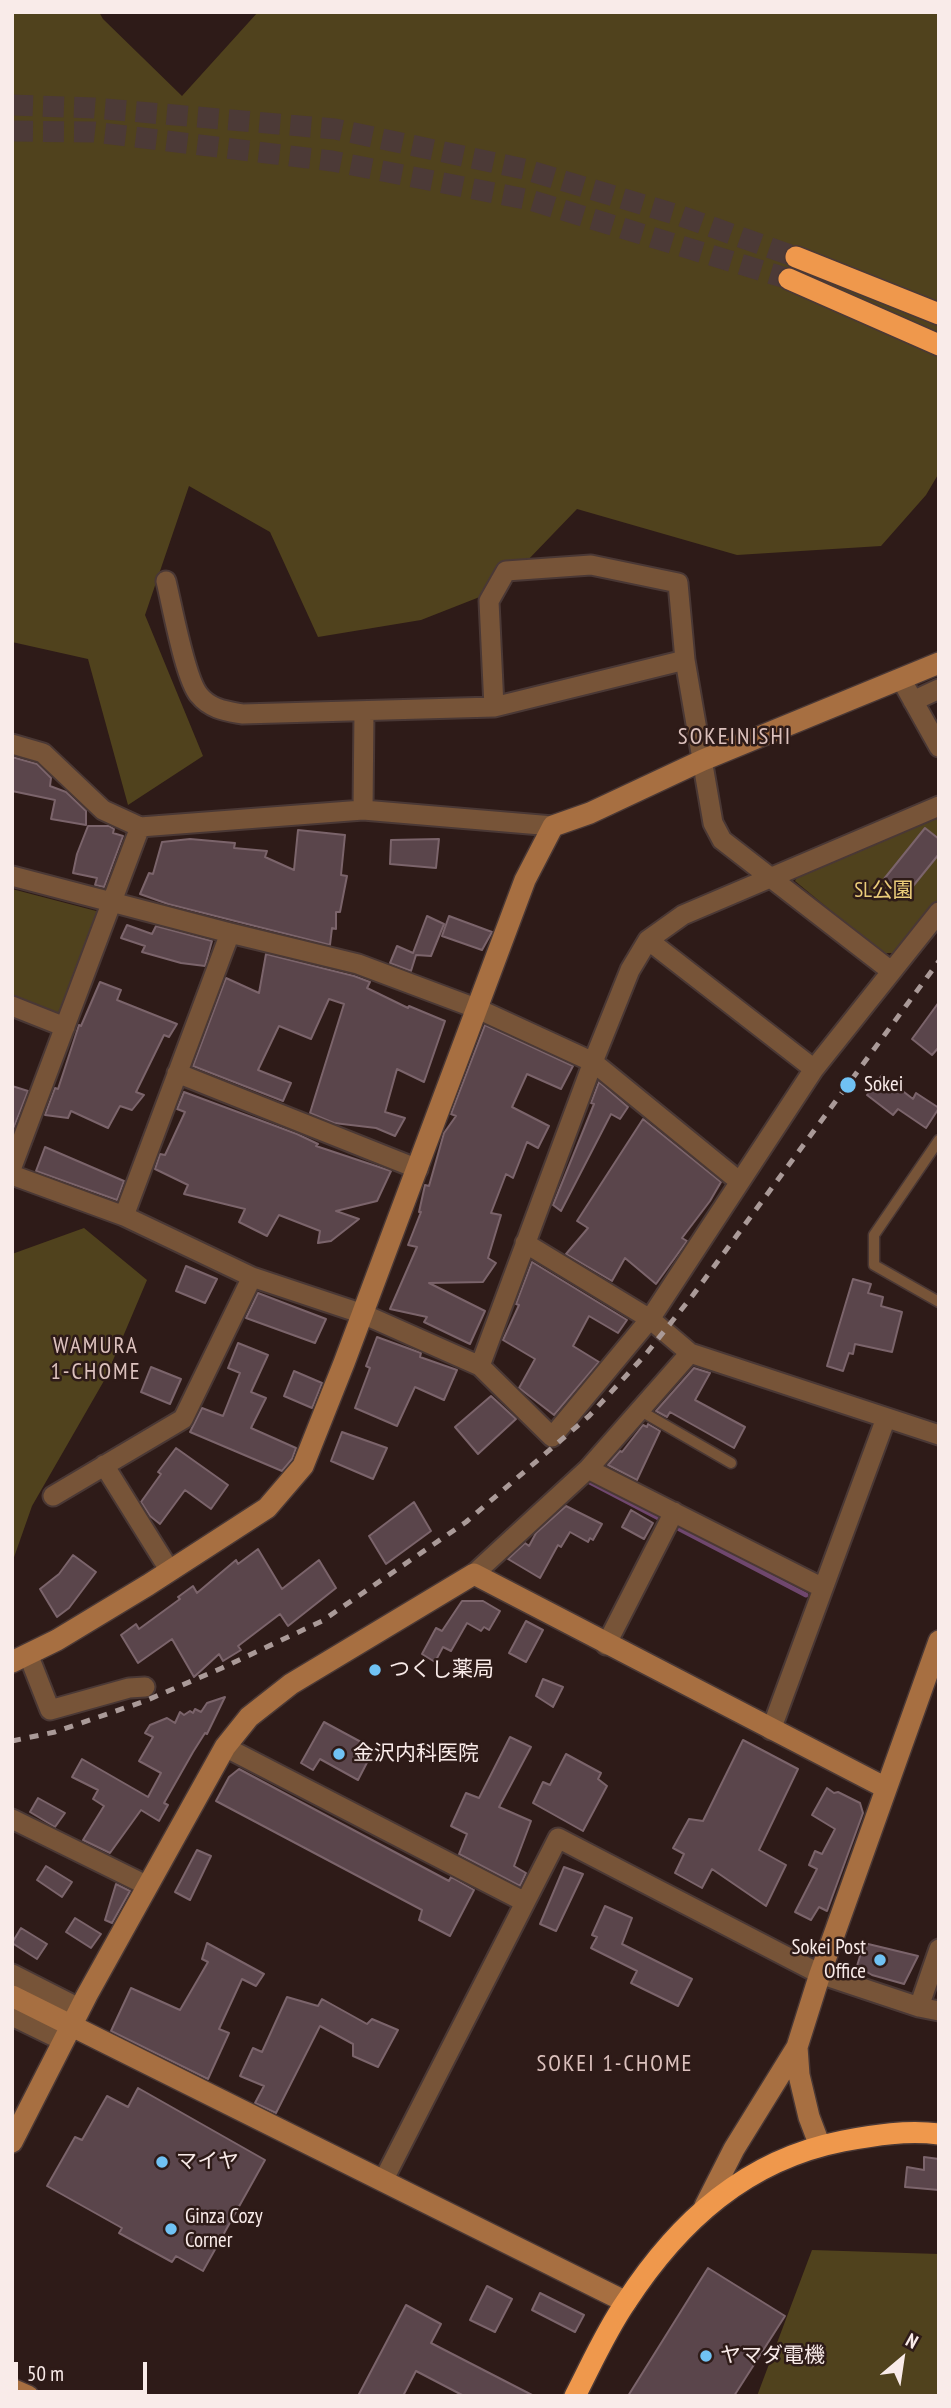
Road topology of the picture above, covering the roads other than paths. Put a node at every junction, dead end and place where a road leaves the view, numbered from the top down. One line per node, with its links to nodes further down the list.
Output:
1 (796, 257): 3 (highway)
2 (789, 279): 4 (highway)
3 (939, 314)
4 (939, 345)
5 (166, 581): 12 (street)
6 (685, 660): 11 (street); 11 (street); 15 (street)
7 (939, 663): 8 (street)
8 (901, 679): 10 (street); 15 (street)
9 (939, 690): 10 (street)
10 (913, 701): 14 (street)
11 (494, 706): 12 (street)
12 (364, 711): 17 (street)
13 (12, 744): 19 (street)
14 (939, 747)
15 (702, 760): 18 (street); 21 (street)
16 (939, 806): 21 (street)
17 (363, 810): 18 (street); 19 (street)
18 (553, 826): 28 (street)
19 (140, 827): 22 (street)
20 (12, 876): 22 (street)
21 (771, 879): 25 (street); 26 (street)
22 (111, 902): 24 (street); 29 (street)
23 (939, 912): 26 (street)
24 (230, 933): 28 (street); 32 (street)
25 (648, 940): 30 (street); 31 (street)
26 (891, 971): 31 (street)
27 (12, 1006): 29 (street)
28 (478, 1009): 30 (street); 35 (street)
29 (65, 1027): 34 (street)
30 (593, 1062): 37 (street); 39 (street)
31 (814, 1069): 37 (street)
32 (177, 1073): 35 (street); 38 (street)
33 (939, 1140): 41 (lane)
34 (12, 1167)
35 (418, 1168): 42 (street)
36 (12, 1175): 38 (street)
37 (740, 1182): 43 (street)
38 (124, 1216): 40 (street)
39 (525, 1242): 43 (street); 45 (street)
40 (253, 1277): 42 (street); 50 (street)
41 (939, 1302)
42 (363, 1314): 45 (street); 54 (street)
43 (650, 1319): 44 (street); 45 (street)
44 (690, 1353): 46 (street); 47 (street)
45 (481, 1366)
46 (639, 1410): 49 (lane); 51 (street)
47 (886, 1418): 48 (street); 56 (street)
48 (939, 1435)
49 (731, 1463)
50 (104, 1465): 52 (street); 54 (street)
51 (588, 1469): 53 (street); 55 (street)
52 (53, 1496)
53 (674, 1512): 56 (street); 58 (street)
54 (170, 1571): 59 (street)
55 (474, 1574): 58 (street); 62 (street)
56 (823, 1588): 61 (street)
57 (939, 1641): 63 (street)
58 (606, 1645): 61 (street)
59 (20, 1658): 60 (street)
60 (145, 1687)
61 (771, 1730): 63 (street)
62 (225, 1746): 65 (street); 66 (street)
63 (886, 1788): 69 (street)
64 (12, 1819): 65 (street)
65 (148, 1886): 75 (street)
66 (525, 1902): 69 (street); 80 (street)
67 (939, 1949): 72 (street)
68 (12, 1974): 71 (street)
69 (820, 1974): 72 (street); 76 (street)
70 (12, 1996): 75 (street)
71 (71, 2004)
72 (919, 2007): 73 (street)
73 (939, 2011)
74 (12, 2016): 75 (street)
75 (62, 2031): 78 (street); 80 (street)
76 (797, 2047): 79 (street); 81 (street)
77 (939, 2134): 79 (highway)
78 (12, 2142)
79 (820, 2146): 81 (highway)
80 (383, 2181): 82 (street)
81 (705, 2206): 82 (highway)
82 (626, 2302): 85 (highway)
83 (12, 2389): 84 (street)
84 (28, 2396)
85 (575, 2396)

